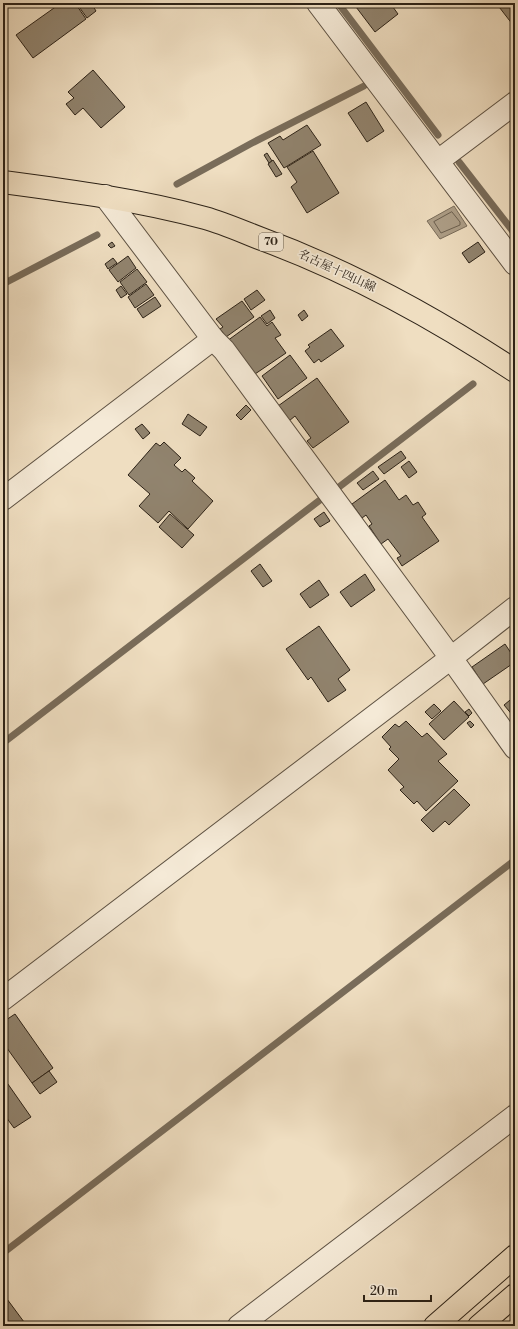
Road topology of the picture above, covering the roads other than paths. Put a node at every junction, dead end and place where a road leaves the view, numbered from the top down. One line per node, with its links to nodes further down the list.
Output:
1 (318, 3): 3 (street)
2 (515, 103): 3 (street)
3 (438, 161): 6 (street)
4 (3, 182): 5 (main road, 名古屋十四山線 / 70)
5 (105, 196): 7 (street); 8 (main road, 名古屋十四山線 / 70)
6 (515, 264)
7 (213, 339): 9 (street); 11 (street)
8 (515, 371)
9 (3, 499)
10 (515, 608): 11 (street)
11 (451, 658): 12 (street); 13 (street)
12 (515, 748)
13 (3, 999)
14 (515, 1116): 17 (street)
15 (515, 1256): 18 (main road)
16 (515, 1295): 19 (main road)
17 (239, 1326)
18 (435, 1326)
19 (480, 1326)

